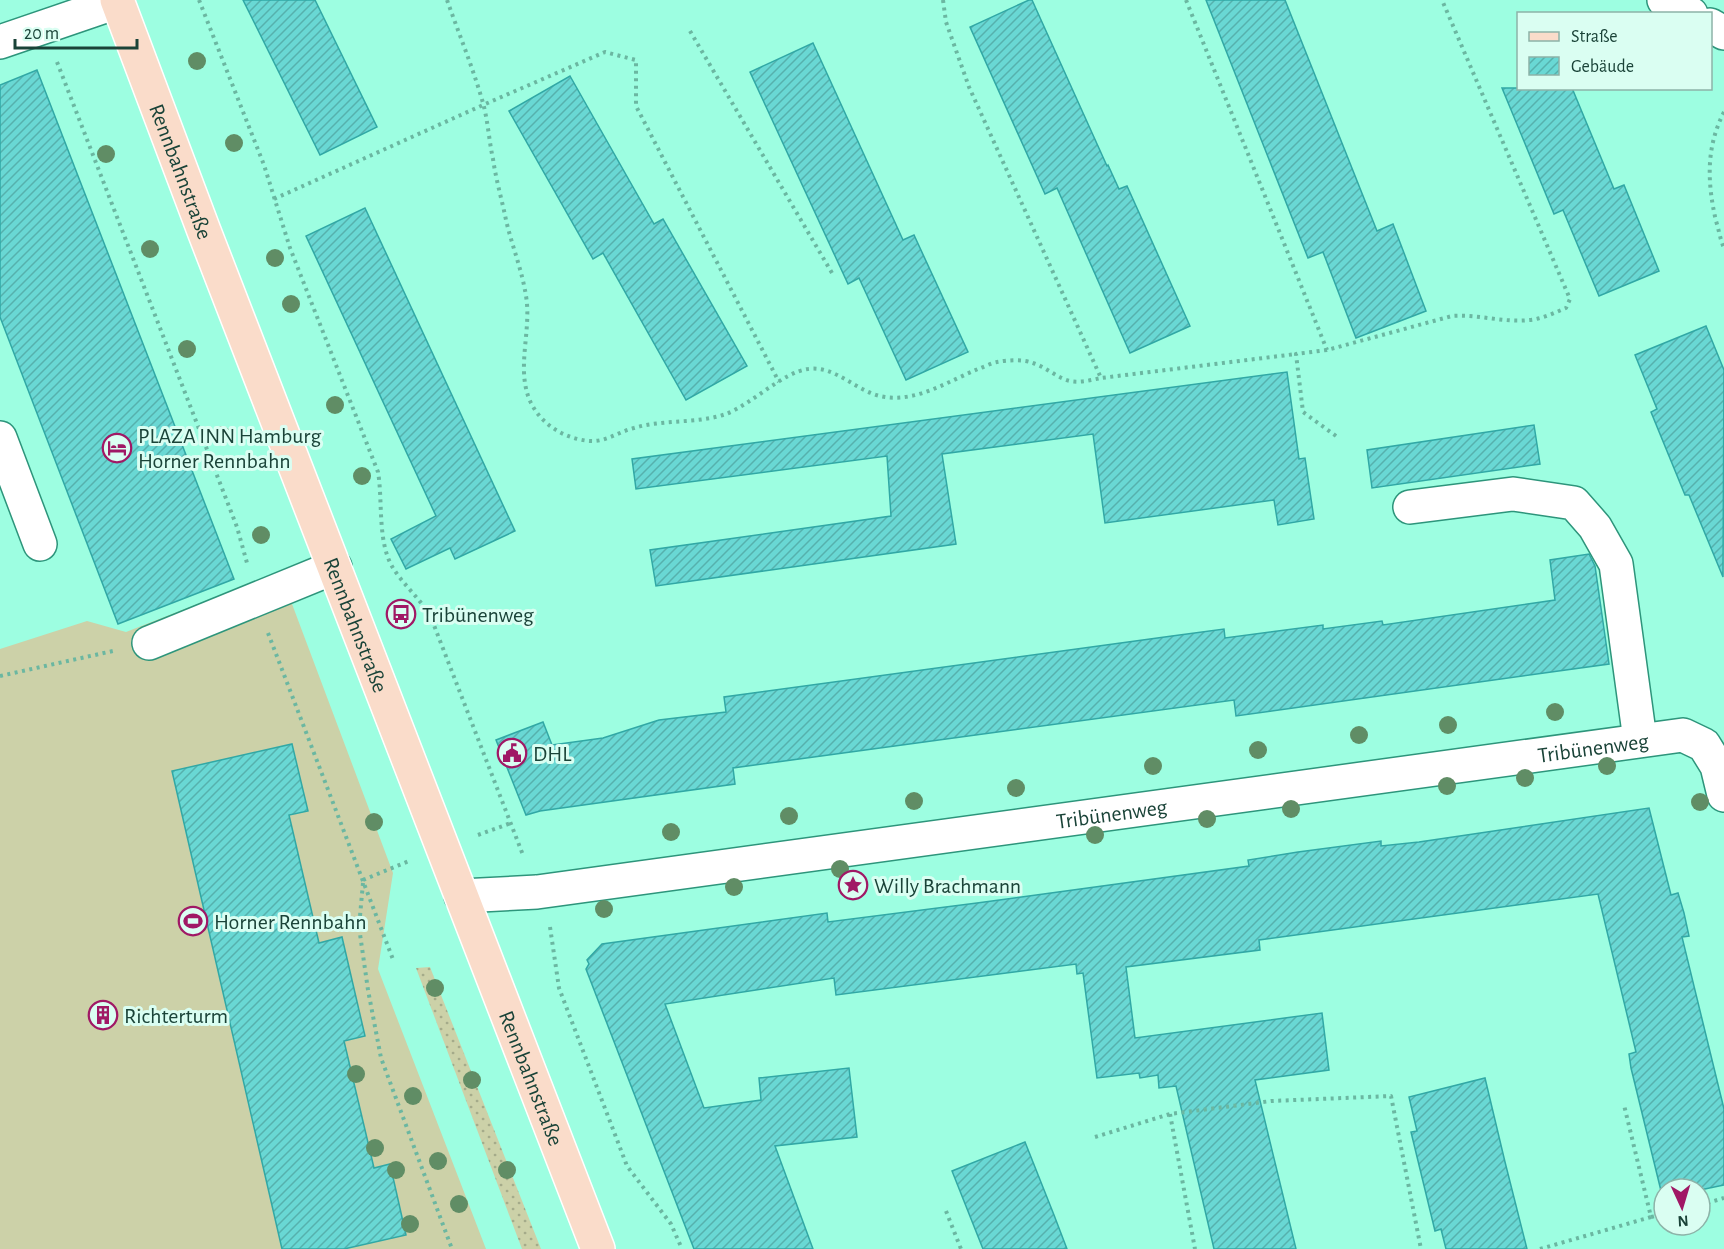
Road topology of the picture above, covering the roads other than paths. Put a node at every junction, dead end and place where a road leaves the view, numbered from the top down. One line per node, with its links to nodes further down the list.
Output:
1 (1664, 0): 3 (street)
2 (117, 1): 4 (street); 8 (main road, Rennbahnstraße)
3 (1687, 12)
4 (0, 42)
5 (0, 438): 7 (street)
6 (1410, 507): 10 (street)
7 (40, 544)
8 (335, 567): 9 (street); 12 (main road, Rennbahnstraße)
9 (149, 643)
10 (1640, 740): 11 (street, Tribünenweg); 12 (street, Tribünenweg)
11 (1724, 795)
12 (461, 896): 13 (main road, Rennbahnstraße)
13 (598, 1249)

